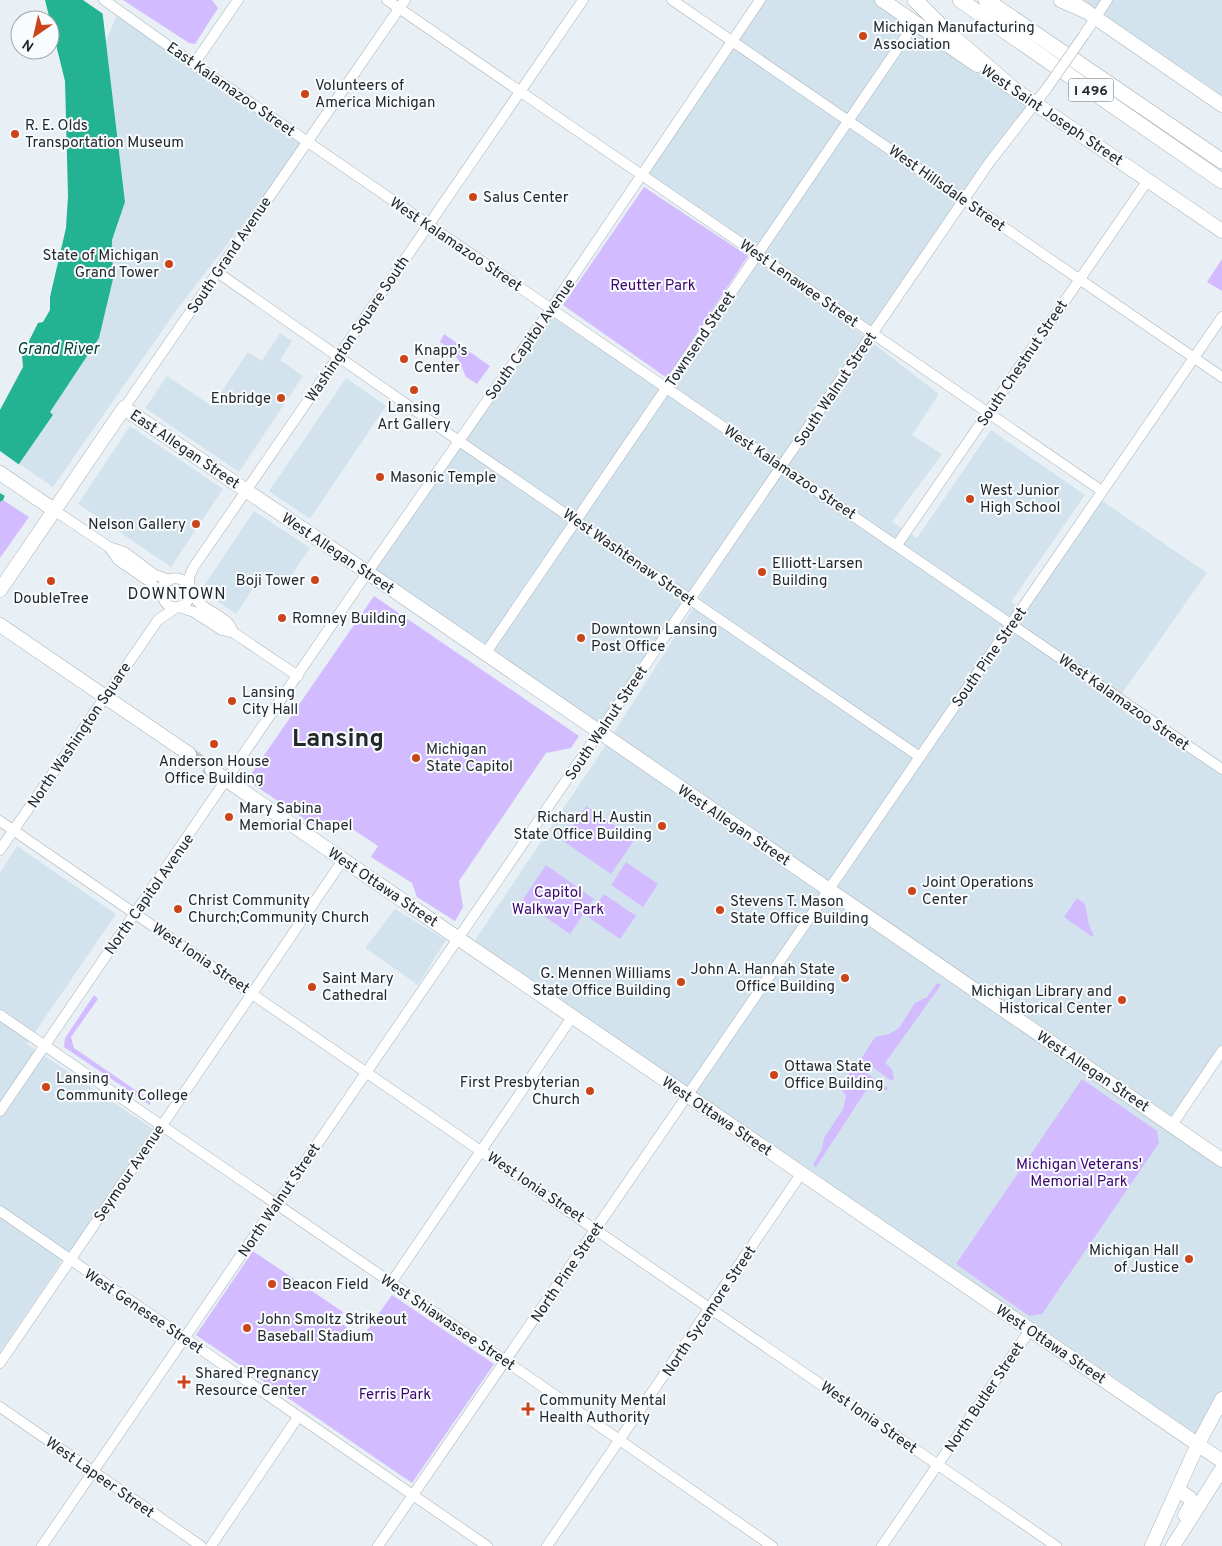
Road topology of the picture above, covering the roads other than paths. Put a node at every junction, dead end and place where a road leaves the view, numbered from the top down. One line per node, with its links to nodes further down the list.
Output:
1 (104, 0): 18 (street, East Kalamazoo Street)
2 (238, 0): 18 (street)
3 (387, 0): 14 (street, West Lenawee Street)
4 (583, 0): 20 (street, Washington Square South)
5 (672, 0): 17 (street, West Hillsdale Street)
6 (760, 0): 17 (street, South Capitol Avenue)
7 (882, 0): 16 (main road, West Saint Joseph Street)
8 (915, 0): 19 (highway)
9 (960, 0): 25 (highway, I 496)
10 (986, 0): 22 (highway, I 496)
11 (1061, 0): 15 (highway)
12 (1070, 0): 15 (main road)
13 (1107, 0): 15 (street, South Walnut Street)
14 (402, 4): 20 (street, West Lenawee Street); 26 (street, South Grand Avenue)
15 (1091, 15): 21 (street, South Walnut Street, bridge); 23 (main road)
16 (915, 23): 19 (main road, West Saint Joseph Street); 24 (street, Townsend Street)
17 (732, 41): 24 (street, West Hillsdale Street); 29 (street, South Capitol Avenue)
18 (194, 64): 26 (street, East Kalamazoo Street)
19 (1010, 86): 21 (main road, West Saint Joseph Street)
20 (521, 90): 29 (street, West Lenawee Street); 35 (street, Washington Square South)
21 (1035, 103): 31 (main road, West Saint Joseph Street); 34 (street, South Walnut Street)
22 (1140, 105): 27 (highway); 28 (highway, I 496)
23 (1222, 105)
24 (849, 121): 34 (street, West Hillsdale Street); 37 (street, Townsend Street)
25 (1147, 129): 32 (highway, I 496); 33 (highway)
26 (307, 142): 30 (street, East Kalamazoo Street); 38 (street, South Grand Avenue)
27 (1222, 154)
28 (1222, 161)
29 (642, 175): 37 (street, West Lenawee Street); 40 (street, South Capitol Avenue)
30 (358, 177): 35 (street, West Kalamazoo Street)
31 (1148, 180): 36 (main road, West Saint Joseph Street); 39 (street, South Chestnut Street)
32 (1222, 181)
33 (1222, 187)
34 (964, 200): 39 (street, West Hillsdale Street); 42 (street, South Walnut Street)
35 (428, 225): 40 (street, West Kalamazoo Street); 43 (street, Washington Square South)
36 (1222, 231)
37 (758, 254): 42 (street, West Lenawee Street); 46 (street, Townsend Street)
38 (217, 272): 43 (street, West Washtenaw Street); 47 (street, South Grand Avenue)
39 (1080, 279): 44 (street, West Hillsdale Street); 48 (street, South Chestnut Street)
40 (551, 309): 46 (street, West Kalamazoo Street); 49 (street, South Capitol Avenue)
41 (1222, 317): 44 (street, South Pine Street)
42 (872, 334): 48 (street, West Lenawee Street); 50 (street, South Walnut Street)
43 (338, 357): 49 (street, West Washtenaw Street); 52 (street, Washington Square South)
44 (1193, 358): 45 (street, West Hillsdale Street); 53 (street, South Pine Street)
45 (1222, 377)
46 (667, 388): 50 (street, West Kalamazoo Street); 55 (street, Townsend Street)
47 (124, 408): 52 (main road, East Allegan Street); 54 (main road, South Grand Avenue)
48 (988, 413): 53 (street, West Lenawee Street); 56 (street, South Chestnut Street)
49 (459, 441): 55 (street, West Washtenaw Street); 59 (street, South Capitol Avenue)
50 (782, 466): 56 (street, West Kalamazoo Street); 64 (street, South Walnut Street)
51 (0, 473): 54 (main road)
52 (246, 490): 58 (street, Washington Square South); 59 (main road, West Allegan Street)
53 (1102, 491): 67 (street, South Pine Street)
54 (54, 510): 57 (street); 62 (main road, South Grand Avenue)
55 (576, 521): 64 (street, West Washtenaw Street); 70 (street, Townsend Street)
56 (897, 545): 67 (street, West Kalamazoo Street)
57 (109, 547): 60 (street); 63 (street)
58 (193, 568): 60 (street, Washington Square South); 61 (street, Washington Square South)
59 (367, 573): 70 (main road, West Allegan Street); 71 (street, South Capitol Avenue)
60 (173, 579): 61 (street); 63 (street)
61 (190, 589): 65 (street); 69 (street)
62 (0, 590)
63 (161, 595): 65 (street); 66 (street)
64 (691, 600): 73 (street, South Walnut Street); 75 (street, West Washtenaw Street)
65 (178, 607): 66 (street); 69 (street)
66 (158, 620): 72 (street, North Washington Square)
67 (1012, 624): 75 (street, South Pine Street); 76 (street, West Kalamazoo Street)
68 (0, 625): 72 (main road)
69 (234, 633): 71 (street)
70 (485, 654): 73 (main road, West Allegan Street)
71 (298, 676): 78 (street, North Capitol Avenue)
72 (105, 697): 74 (main road); 80 (street, North Washington Square)
73 (600, 732): 82 (street, South Walnut Street); 84 (main road, West Allegan Street)
74 (189, 754)
75 (920, 757): 84 (street, South Pine Street)
76 (1222, 769)
77 (212, 770): 78 (main road, West Ottawa Street)
78 (227, 780): 83 (main road, West Ottawa Street); 85 (street, North Capitol Avenue)
79 (0, 820): 80 (street, West Ionia Street)
80 (14, 830): 81 (street, North Washington Square); 85 (street, West Ionia Street)
81 (0, 850)
82 (516, 854): 86 (street, North Walnut Street)
83 (343, 860): 86 (main road, West Ottawa Street); 87 (street, Seymour Avenue)
84 (828, 889): 88 (street, South Pine Street); 96 (main road, West Allegan Street)
85 (135, 913): 87 (street, West Ionia Street); 91 (street, North Capitol Avenue)
86 (458, 938): 90 (main road, West Ottawa Street); 93 (street, North Walnut Street)
87 (252, 993): 93 (street, West Ionia Street); 97 (street, Seymour Avenue)
88 (755, 997): 94 (street, North Pine Street)
89 (0, 1016): 91 (street, West Shiawassee Street)
90 (572, 1017): 94 (main road, West Ottawa Street); 98 (street)
91 (45, 1046): 95 (street, North Capitol Avenue); 97 (street, West Shiawassee Street)
92 (1222, 1051): 96 (street)
93 (367, 1071): 98 (street, West Ionia Street); 101 (street, North Walnut Street)
94 (688, 1096): 100 (main road, West Ottawa Street); 103 (street, North Pine Street)
95 (0, 1111)
96 (1172, 1125): 99 (main road, West Allegan Street)
97 (161, 1126): 101 (street, West Shiawassee Street); 104 (street, Seymour Avenue)
98 (482, 1150): 103 (street, West Ionia Street); 105 (street)
99 (1222, 1160)
100 (801, 1174): 106 (street, North Sycamore Street); 107 (main road, West Ottawa Street)
101 (276, 1205): 105 (street, West Shiawassee Street); 108 (street, North Walnut Street)
102 (0, 1211): 104 (street, West Genesee Street)
103 (596, 1229): 106 (street, West Ionia Street); 109 (street, North Pine Street)
104 (70, 1260): 108 (street, West Genesee Street); 110 (street, Seymour Avenue)
105 (391, 1283): 109 (street, West Shiawassee Street)
106 (711, 1308): 114 (street, North Sycamore Street); 117 (street, West Ionia Street)
107 (1030, 1330): 115 (main road, West Ottawa Street); 117 (street, North Butler Street)
108 (184, 1338): 113 (street, West Genesee Street); 119 (street, North Walnut Street)
109 (506, 1361): 114 (street, West Shiawassee Street); 121 (street, North Pine Street)
110 (0, 1363)
111 (1222, 1399): 115 (main road)
112 (0, 1407): 119 (street, West Lapeer Street)
113 (298, 1417): 121 (street, West Genesee Street); 124 (street)
114 (620, 1440): 127 (street, North Sycamore Street); 128 (street, West Shiawassee Street)
115 (1198, 1444): 116 (main road, West Ottawa Street); 120 (main road)
116 (1222, 1461)
117 (938, 1465): 129 (street, North Butler Street); 130 (street, West Ionia Street)
118 (1222, 1469): 133 (main road)
119 (92, 1471): 122 (street, North Walnut Street); 123 (street, West Lapeer Street)
120 (1176, 1494): 131 (main road); 132 (main road)
121 (413, 1495): 125 (street, North Pine Street); 126 (street, West Genesee Street)
122 (42, 1546)
123 (201, 1546)
124 (211, 1546)
125 (378, 1546)
126 (487, 1546)
127 (548, 1546)
128 (772, 1546)
129 (882, 1546)
130 (1056, 1546)
131 (1152, 1546)
132 (1166, 1546)
133 (1173, 1546)

